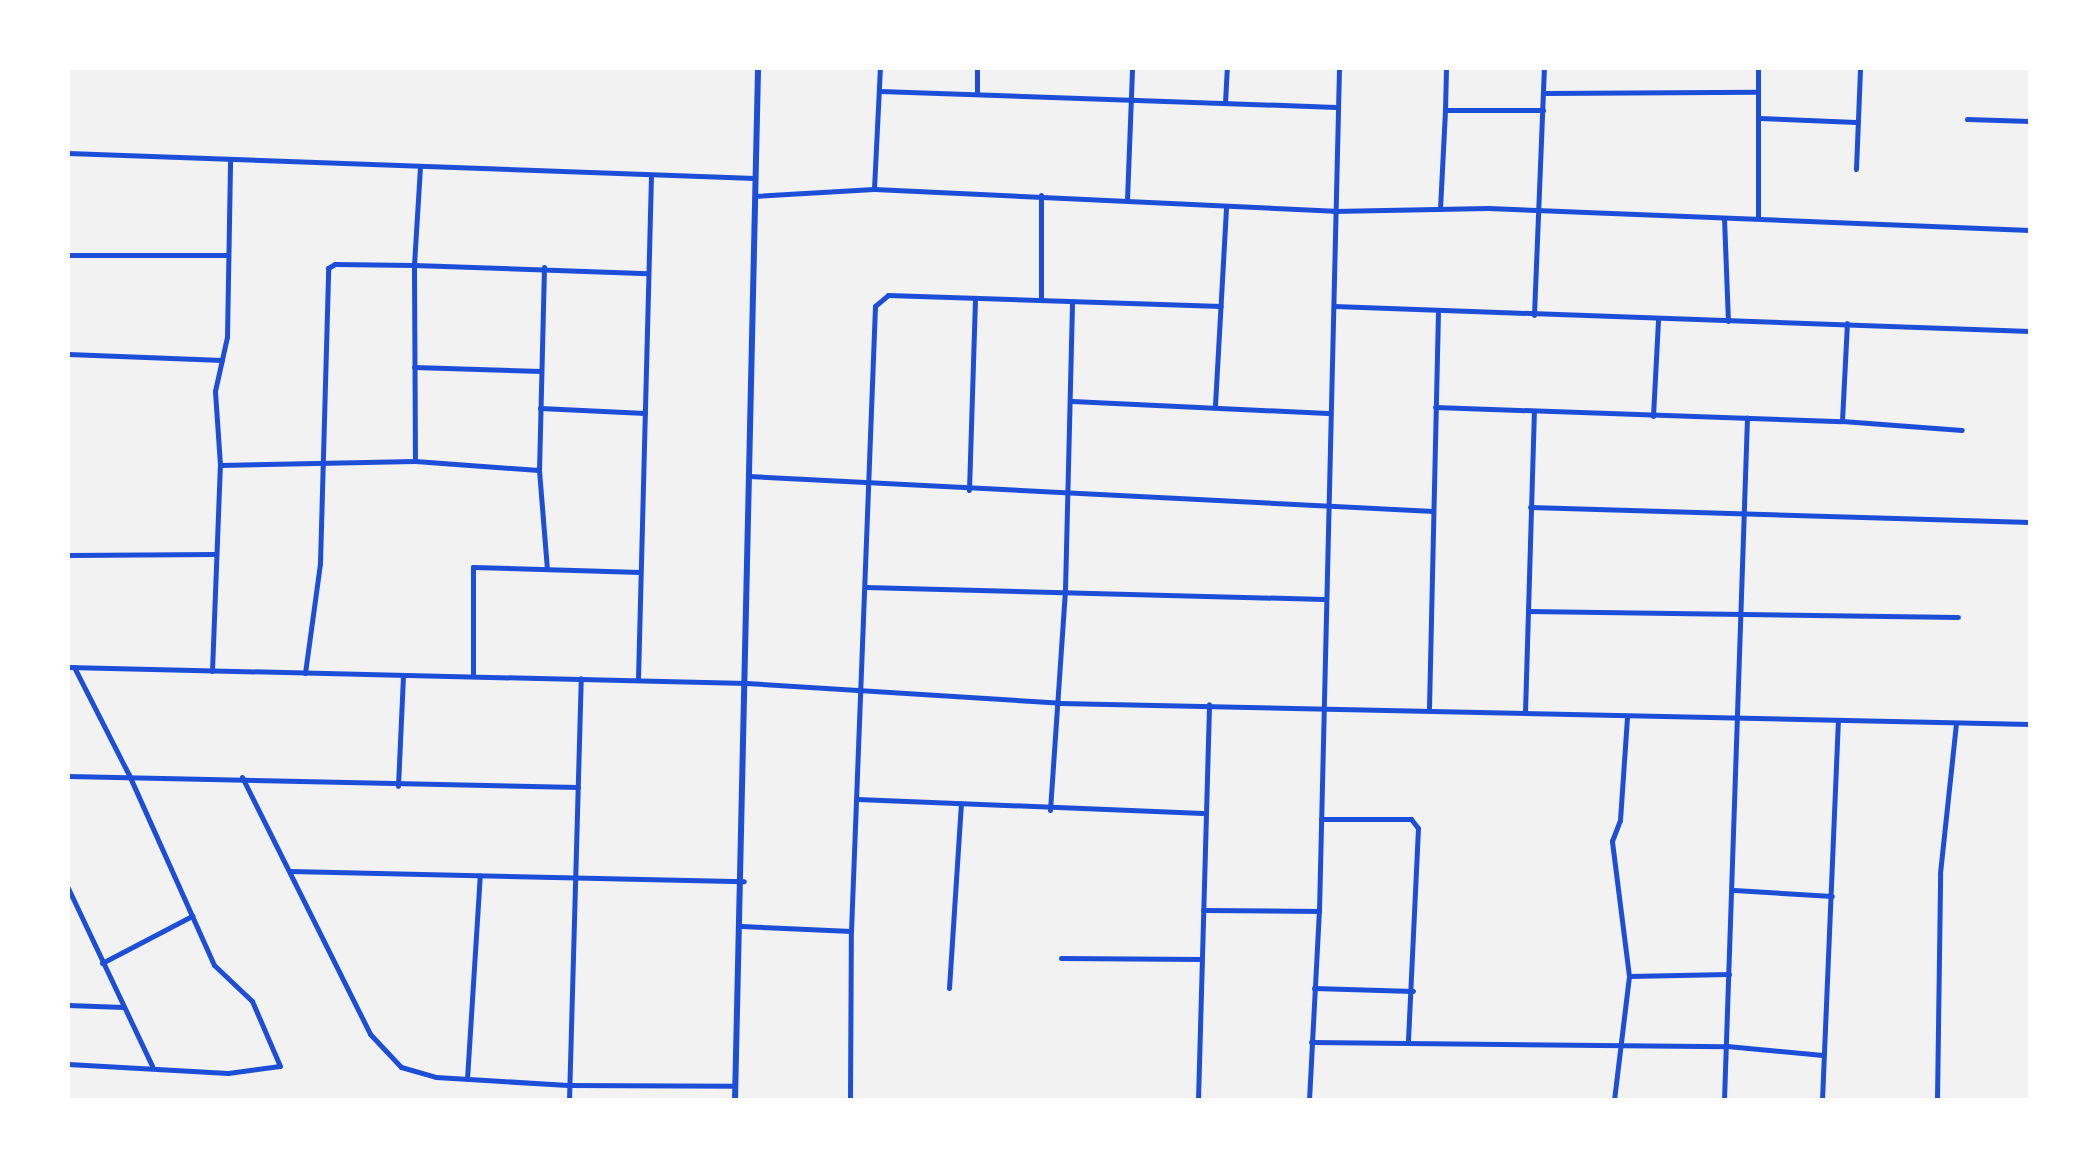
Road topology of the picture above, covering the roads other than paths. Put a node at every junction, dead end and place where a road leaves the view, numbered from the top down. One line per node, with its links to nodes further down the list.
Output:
1 (758, 68): 29 (street)
2 (880, 68): 11 (street)
3 (977, 68): 14 (street)
4 (1132, 68): 15 (street)
5 (1227, 68): 16 (street)
6 (1339, 68): 17 (street)
7 (1446, 68): 18 (street)
8 (1544, 68): 13 (street)
9 (1758, 68): 12 (street)
10 (1860, 68): 23 (street)
11 (880, 91): 14 (street); 30 (street)
12 (1758, 92): 13 (street); 20 (street)
13 (1543, 93): 19 (street)
14 (977, 94): 15 (street)
15 (1132, 98): 16 (street); 33 (street)
16 (1225, 103): 17 (street)
17 (1336, 107): 36 (street)
18 (1445, 110): 19 (street); 35 (street)
19 (1543, 110): 37 (street)
20 (1759, 118): 23 (street); 39 (street)
21 (1967, 119): 22 (street)
22 (2030, 121)
23 (1856, 122): 27 (street)
24 (68, 153): 25 (street)
25 (230, 159): 26 (street); 42 (street)
26 (420, 167): 28 (street); 43 (street)
27 (1856, 169)
28 (651, 176): 29 (street); 45 (street)
29 (755, 178): 32 (street)
30 (874, 189): 31 (street); 32 (street)
31 (1041, 195): 33 (street); 47 (street)
32 (754, 196): 76 (street)
33 (1127, 200): 34 (street)
34 (1226, 206): 36 (street); 49 (street)
35 (1440, 209): 36 (street); 37 (street)
36 (1333, 211): 50 (street)
37 (1542, 213): 38 (street); 52 (street)
38 (1724, 217): 39 (street); 54 (street)
39 (1758, 218): 40 (street)
40 (2030, 230)
41 (68, 255): 42 (street)
42 (226, 255): 58 (street)
43 (414, 265): 44 (street); 59 (street); 72 (street)
44 (544, 267): 45 (street); 60 (street)
45 (648, 273): 66 (street)
46 (975, 300): 47 (street); 77 (street); 78 (street)
47 (1041, 300): 48 (street)
48 (1072, 302): 49 (street); 61 (street)
49 (1221, 306): 62 (street)
50 (1334, 306): 51 (street); 67 (street)
51 (1438, 313): 52 (street); 63 (street)
52 (1534, 315): 53 (street)
53 (1658, 320): 54 (street); 68 (street)
54 (1728, 321): 55 (street)
55 (1847, 323): 56 (street); 70 (street)
56 (2030, 331)
57 (68, 354): 58 (street)
58 (222, 360): 74 (street)
59 (414, 367): 60 (street); 73 (street)
60 (541, 371): 64 (street)
61 (1072, 401): 62 (street); 79 (street)
62 (1215, 405): 67 (street)
63 (1435, 407): 65 (street); 82 (street)
64 (540, 408): 66 (street); 75 (street)
65 (1534, 411): 68 (street); 81 (street)
66 (645, 413): 88 (street)
67 (1328, 413): 80 (street)
68 (1653, 416): 69 (street)
69 (1747, 417): 70 (street); 83 (street)
70 (1842, 421): 71 (street)
71 (1962, 430)
72 (322, 461): 73 (street); 74 (street); 97 (street)
73 (415, 461): 75 (street)
74 (220, 465): 85 (street)
75 (539, 470): 87 (street)
76 (749, 476): 77 (street); 102 (street)
77 (869, 486): 78 (street); 89 (street)
78 (969, 490): 79 (street)
79 (1068, 491): 80 (street); 90 (street)
80 (1328, 506): 82 (street); 91 (street)
81 (1530, 507): 83 (street); 92 (street)
82 (1433, 511): 107 (street)
83 (1743, 515): 84 (street); 93 (street)
84 (2030, 522)
85 (216, 554): 86 (street); 96 (street)
86 (68, 555)
87 (547, 569): 88 (street); 98 (street)
88 (641, 572): 101 (street)
89 (865, 587): 90 (street); 103 (street)
90 (1065, 590): 91 (street); 104 (street)
91 (1324, 599): 106 (street)
92 (1528, 611): 93 (street); 108 (street)
93 (1740, 613): 94 (street); 110 (street)
94 (1958, 617)
95 (71, 667): 96 (street); 114 (street)
96 (212, 671): 97 (street)
97 (305, 673): 99 (street)
98 (473, 674): 99 (street); 100 (street)
99 (403, 675): 117 (street)
100 (581, 678): 101 (street); 118 (street)
101 (638, 679): 102 (street)
102 (746, 683): 103 (street); 127 (street)
103 (861, 690): 104 (street); 119 (street)
104 (1060, 703): 105 (street); 121 (street)
105 (1209, 704): 106 (street); 122 (street)
106 (1321, 706): 107 (street); 123 (street)
107 (1429, 708): 108 (street)
108 (1525, 712): 109 (street)
109 (1627, 716): 110 (street); 140 (street)
110 (1739, 720): 111 (street); 129 (street)
111 (1838, 721): 112 (street); 130 (street)
112 (1956, 724): 113 (street); 164 (street)
113 (2030, 724)
114 (129, 775): 115 (street); 116 (street); 133 (street)
115 (68, 776)
116 (242, 777): 117 (street); 124 (street)
117 (398, 786): 118 (street)
118 (578, 787): 126 (street)
119 (857, 799): 120 (street); 135 (street)
120 (961, 803): 121 (street); 141 (street)
121 (1050, 810): 122 (street)
122 (1203, 813): 131 (street)
123 (1321, 819): 132 (street); 143 (street)
124 (290, 871): 125 (street); 153 (street)
125 (480, 875): 126 (street); 153 (street)
126 (575, 877): 127 (street); 154 (street)
127 (744, 881): 134 (street)
128 (68, 888): 138 (street)
129 (1734, 890): 130 (street); 139 (street)
130 (1832, 896): 150 (street)
131 (1203, 910): 132 (street); 137 (street)
132 (1319, 911): 142 (street)
133 (192, 916): 138 (street); 152 (street)
134 (741, 926): 135 (street); 155 (street)
135 (851, 931): 158 (street)
136 (1061, 958): 137 (street)
137 (1200, 959): 159 (street)
138 (102, 963): 145 (street)
139 (1729, 974): 140 (street); 149 (street)
140 (1629, 976): 148 (street)
141 (949, 988)
142 (1314, 988): 143 (street); 147 (street)
143 (1413, 991): 146 (street)
144 (68, 1005): 145 (street)
145 (124, 1007): 152 (street)
146 (1408, 1040): 147 (street); 148 (street)
147 (1311, 1042): 160 (street)
148 (1617, 1044): 149 (street); 161 (street)
149 (1727, 1046): 150 (street); 162 (street)
150 (1823, 1055): 163 (street)
151 (68, 1064): 152 (street)
152 (152, 1066)
153 (467, 1079): 154 (street)
154 (568, 1085): 155 (street); 156 (street)
155 (735, 1086): 157 (street)
156 (569, 1100)
157 (735, 1100)
158 (850, 1100)
159 (1198, 1100)
160 (1309, 1100)
161 (1614, 1100)
162 (1724, 1100)
163 (1822, 1100)
164 (1937, 1100)

